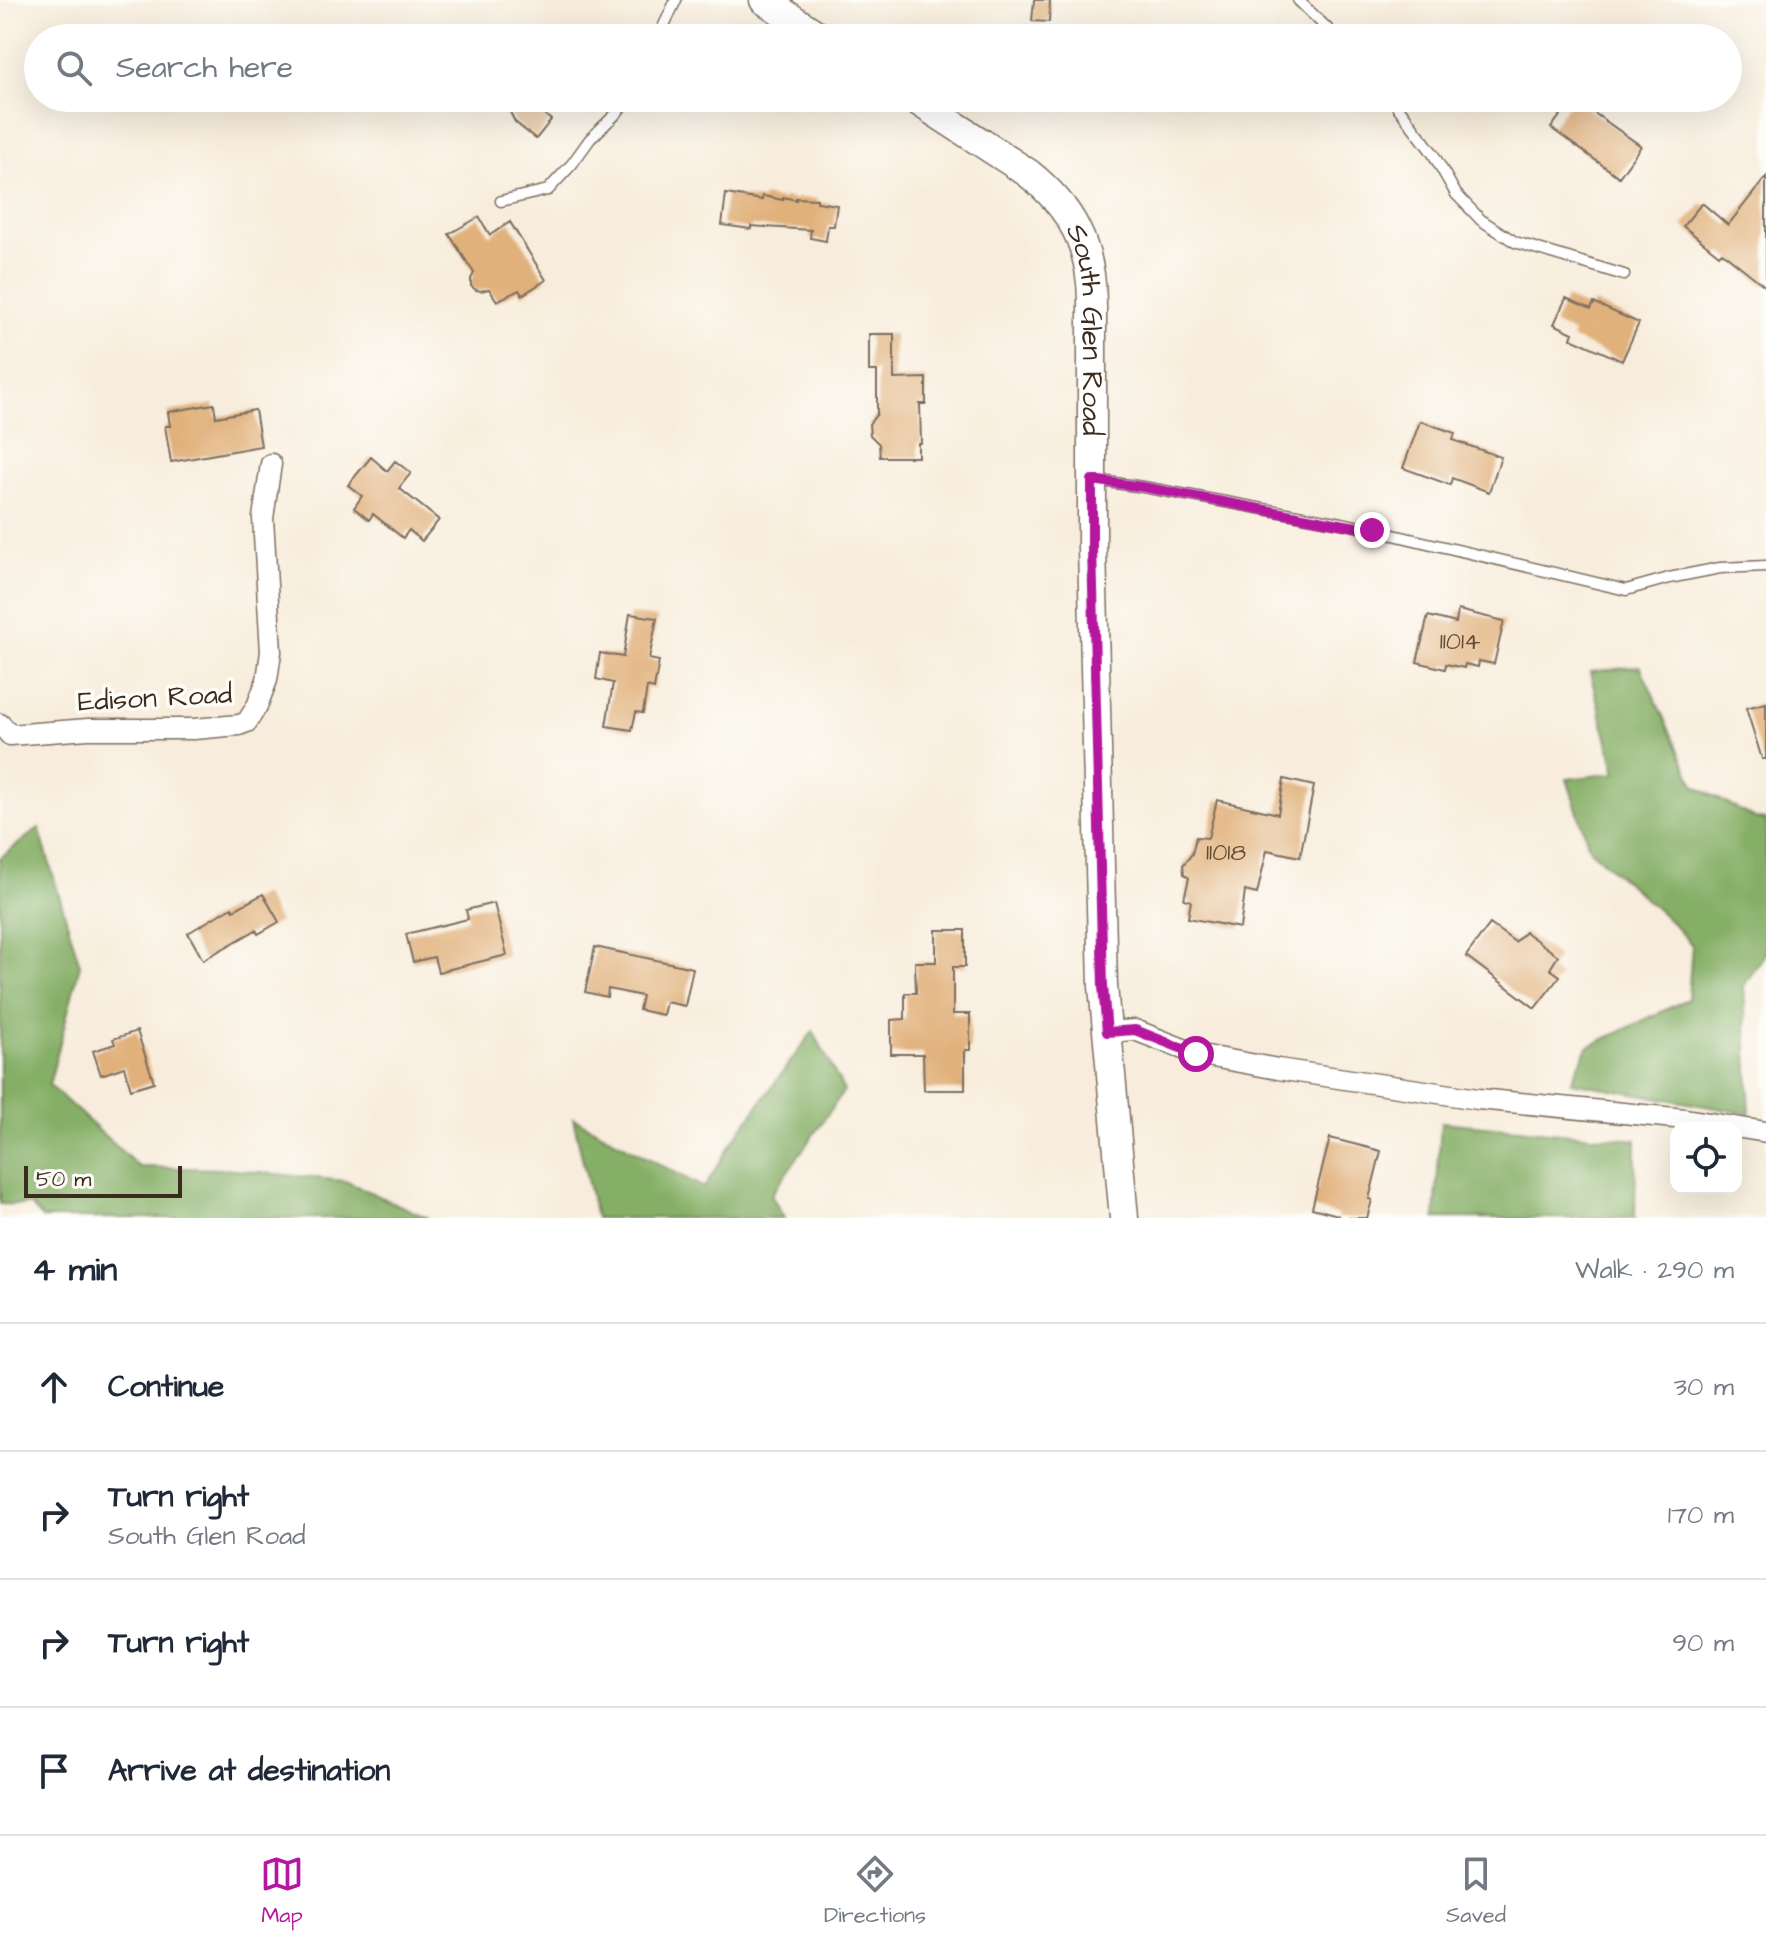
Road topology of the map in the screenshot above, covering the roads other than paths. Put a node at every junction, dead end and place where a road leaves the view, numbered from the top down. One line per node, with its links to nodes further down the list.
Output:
1 (676, 0): 4 (lane)
2 (764, 0): 5 (main road)
3 (1298, 0): 6 (lane)
4 (665, 24)
5 (801, 24)
6 (1323, 24)
7 (618, 112): 10 (lane)
8 (934, 112): 13 (main road, South Glen Road)
9 (1402, 112): 11 (lane)
10 (501, 201)
11 (1624, 275)
12 (271, 464): 15 (street, Edison Road)
13 (1092, 480): 14 (lane); 16 (main road, South Glen Road)
14 (1766, 566)
15 (0, 724)
16 (1107, 1032): 17 (street); 18 (main road, South Glen Road)
17 (1766, 1132)
18 (1124, 1218)

